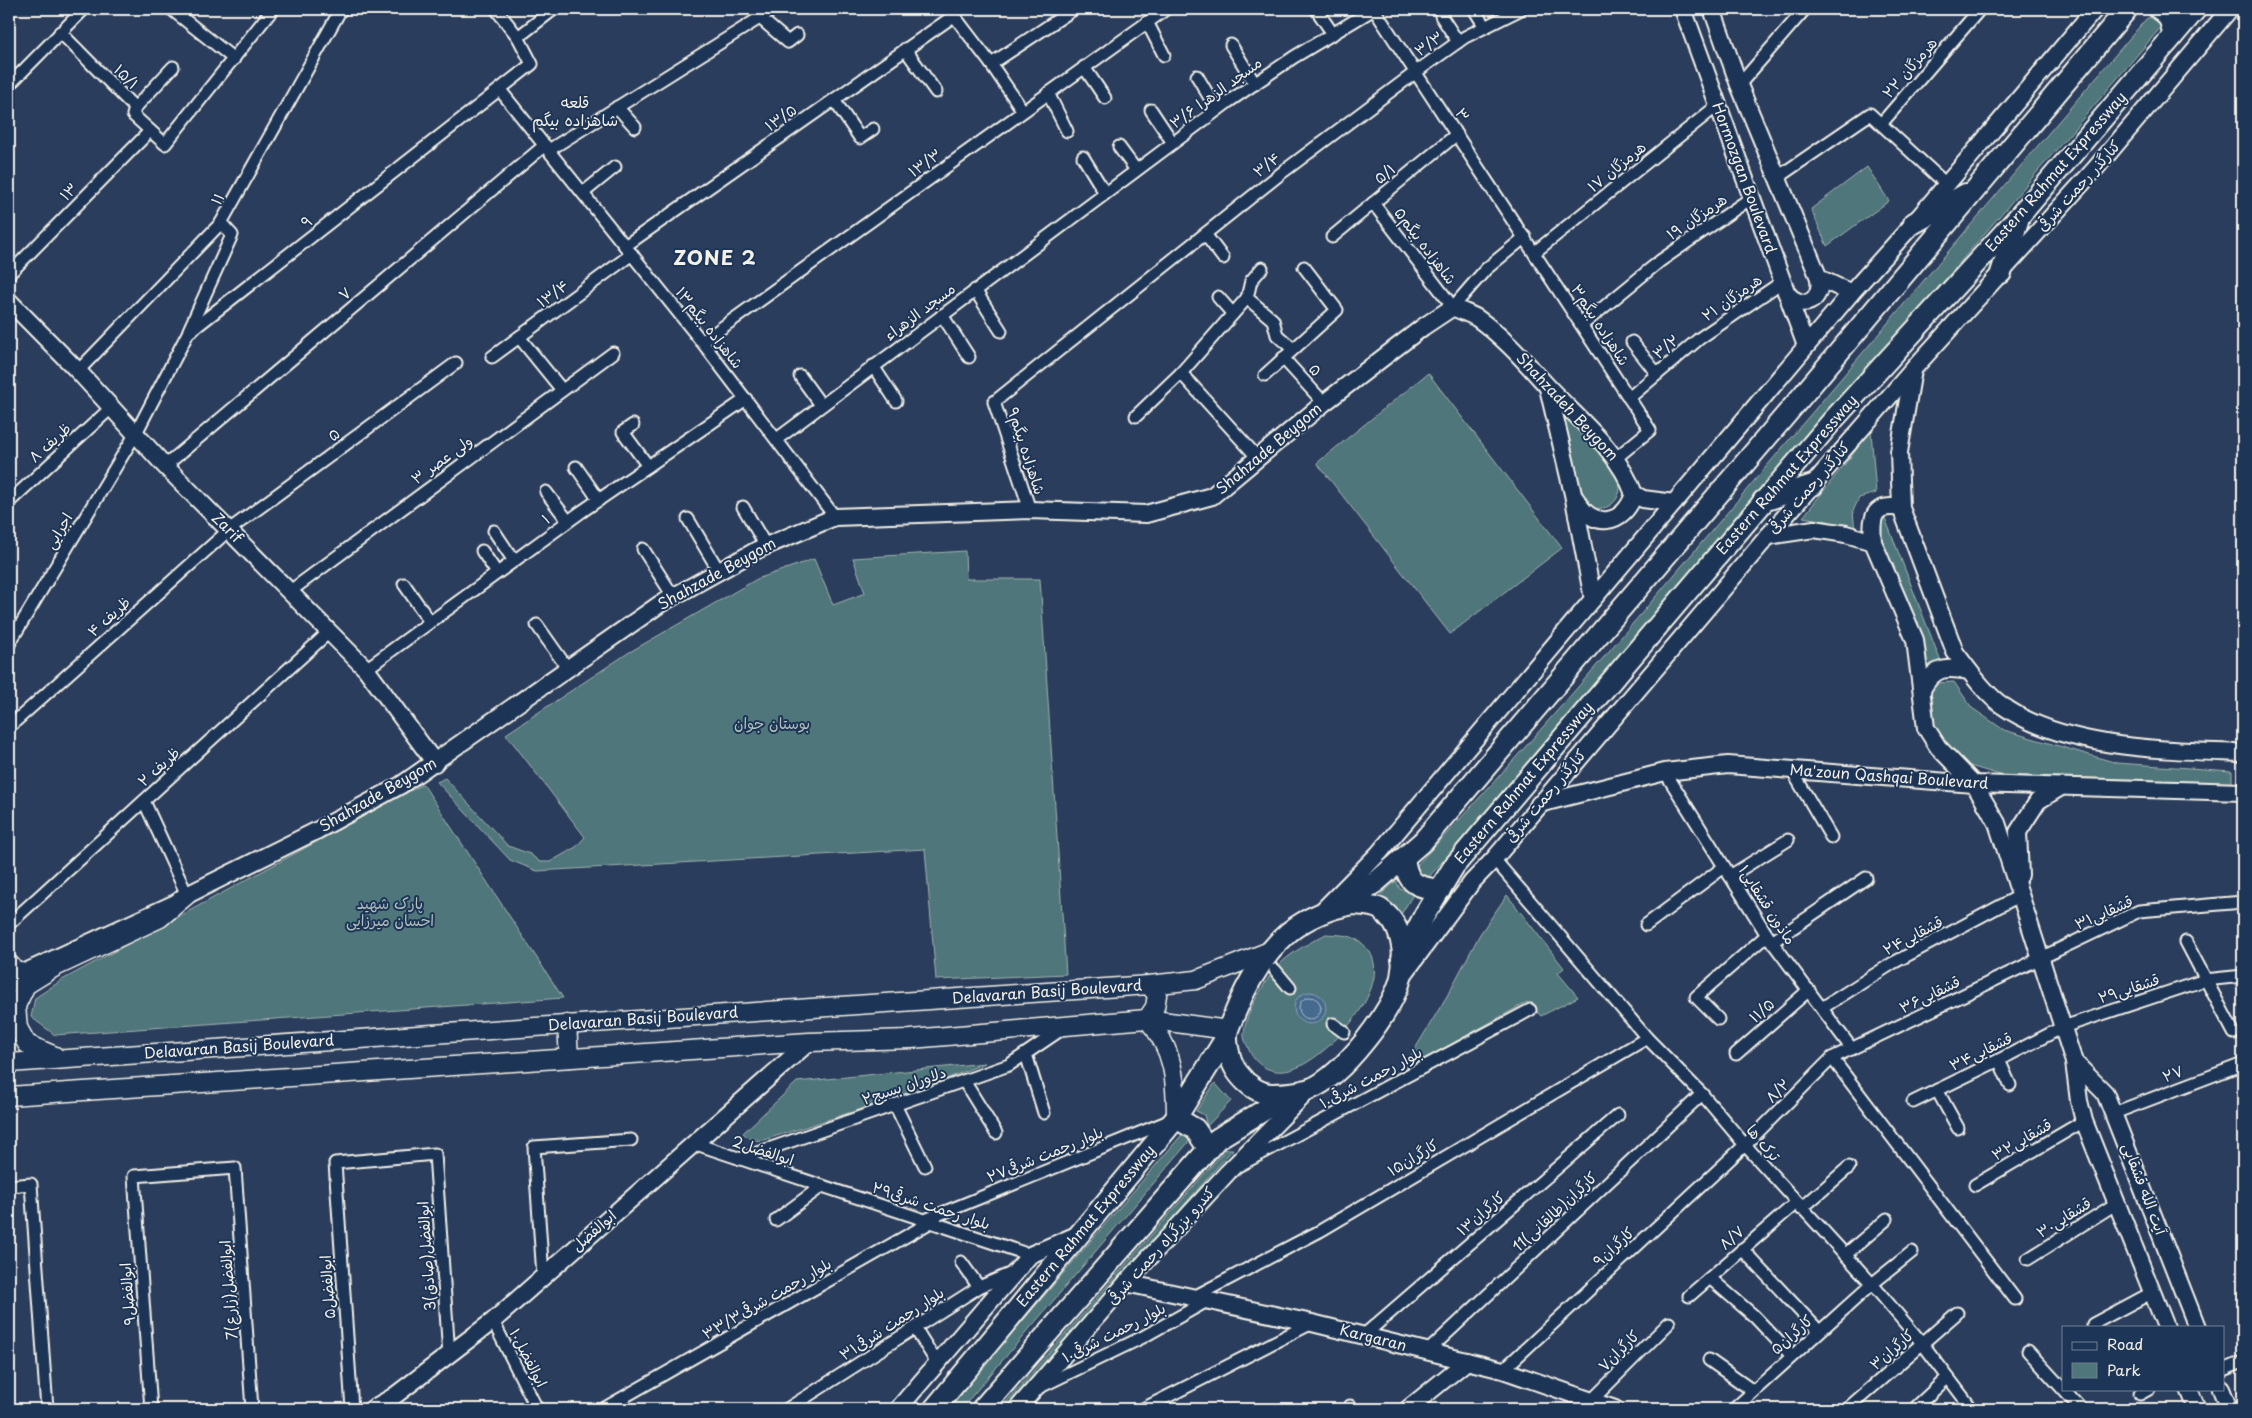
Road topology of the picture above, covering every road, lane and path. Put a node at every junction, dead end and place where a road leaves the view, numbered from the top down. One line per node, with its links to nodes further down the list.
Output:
1 (84, 9): 28 (street)
2 (171, 9): 37 (street)
3 (273, 9): 37 (street)
4 (341, 9): 78 (street, ۱۱)
5 (496, 9): 31 (street)
6 (554, 9): 31 (street)
7 (774, 9): 25 (street, ۷)
8 (1074, 9): 38 (street)
9 (1166, 9): 26 (street, ۱۳/۳)
10 (1316, 9): 29 (street)
11 (1374, 9): 29 (street, مسجد الزهرا ۳/۶); 41 (street, ۳)
12 (1474, 9): 27 (street)
13 (1683, 9): 51 (street, Hormozgan Boulevard)
14 (1712, 9): 45 (street, Hormozgan Boulevard)
15 (1805, 9): 45 (street)
16 (1980, 9): 57 (street, هرمزگان ۲۲)
17 (2095, 9): 70 (street)
18 (2159, 9): 34 (highway)
19 (2196, 9): 34 (highway, Eastern Rahmat Expressway)
20 (2230, 9): 88 (street, کنارگذر رحمت شرقی)
21 (1517, 11): 27 (street, ۳/۳)
22 (2127, 11): 71 (highway)
23 (952, 12): 35 (street, ۱۳/۵); 38 (street)
24 (1441, 16): 32 (street)
25 (760, 18): 30 (street); 52 (street, ۷)
26 (1148, 22): 36 (street); 40 (street, ۱۳/۳)
27 (1485, 27): 32 (street, ۳/۳)
28 (60, 32): 43 (street); 53 (street, ۱۵/۱)
29 (1333, 34): 44 (street, مسجد الزهرا ۳/۶)
30 (797, 35)
31 (518, 37): 46 (street, ۹)
32 (1458, 42): 41 (street, ۳/۳)
33 (1231, 45): 44 (street)
34 (2164, 47): 77 (highway, Eastern Rahmat Expressway)
35 (905, 50): 47 (street); 50 (street, ۱۳/۵)
36 (1164, 55)
37 (234, 59): 60 (street, ۱۵/۱)
38 (991, 64): 56 (street)
39 (173, 67): 53 (street)
40 (1084, 67): 48 (street, ۱۳/۳); 49 (street)
41 (1416, 72): 62 (street, ۳); 80 (street, ۳/۴)
42 (1197, 76): 55 (street)
43 (9, 84)
44 (1254, 84): 55 (street, مسجد الزهرا ۳/۶)
45 (1739, 85): 69 (street, Hormozgan Boulevard)
46 (500, 90): 65 (street, شاهزاده بیگم۱۳); 102 (street, ۹)
47 (936, 92)
48 (1048, 93): 56 (street, ۱۳/۳); 61 (street)
49 (1105, 98)
50 (834, 100): 59 (street); 83 (street, ۱۳/۵)
51 (1718, 105): 74 (street, Hormozgan Boulevard); 84 (street, هرمزگان ۱۷)
52 (617, 107): 58 (street); 65 (street, ۷)
53 (135, 108): 60 (street, ۱۵/۱)
54 (1151, 110): 63 (street)
55 (1217, 110): 63 (street, مسجد الزهرا ۳/۶)
56 (1023, 111): 105 (street, ۱۳/۳)
57 (1881, 124): 69 (street); 70 (street)
58 (635, 127)
59 (873, 129)
60 (150, 131): 89 (street, ۱۳)
61 (1066, 131)
62 (1457, 134): 75 (street, ۵/۱); 82 (street, ۳)
63 (1173, 143): 68 (street, مسجد الزهرا ۳/۶)
64 (1119, 147): 68 (street)
65 (547, 148): 72 (street, شاهزاده بیگم۱۳); 136 (street, ۷)
66 (1083, 157): 73 (street)
67 (615, 167): 72 (street)
68 (1136, 170): 73 (street, مسجد الزهرا ۳/۶)
69 (1778, 177): 90 (street, Hormozgan Boulevard)
70 (1946, 184): 79 (street)
71 (1978, 186): 79 (highway); 187 (highway)
72 (583, 193): 83 (street, شاهزاده بیگم۱۳)
73 (1105, 193): 76 (street, مسجد الزهرا ۳/۶)
74 (1751, 198): 91 (street, Hormozgan Boulevard); 100 (street, هرمزگان ۱۹)
75 (1373, 203): 81 (street, ۵/۱); 97 (street, شاهزاده بیگم۵)
76 (1082, 211): 92 (street, مسجد الزهراء)
77 (2021, 214): 88 (highway); 144 (highway, Eastern Rahmat Expressway)
78 (221, 223): 102 (street); 116 (street, ۱۱)
79 (1914, 224): 93 (street)
80 (1205, 234): 85 (street); 126 (street, ۳/۴)
81 (1332, 237)
82 (1525, 237): 84 (street, ۳شاهزاده بیگم); 97 (street)
83 (628, 250): 103 (street, ۱۳/۴); 105 (street, شاهزاده بیگم۱۳)
84 (1535, 252): 100 (street, ۳شاهزاده بیگم)
85 (1223, 258)
86 (1262, 268): 95 (street)
87 (1304, 268): 108 (street)
88 (2001, 272): 115 (street, کنارگذر رحمت شرقی)
89 (9, 274)
90 (1820, 278): 91 (street); 93 (street)
91 (1784, 287): 104 (street, هرمزگان ۲۱); 107 (street, Hormozgan Boulevard)
92 (975, 290): 99 (street, مسجد الزهراء); 101 (street)
93 (1851, 293): 107 (street)
94 (1218, 297): 98 (street)
95 (1247, 298): 98 (street); 108 (street)
96 (9, 301): 116 (street, Zarif)
97 (1453, 307): 121 (street, Shahzadeh Beygom); 127 (street, Shahzade Beygom)
98 (1232, 314): 117 (street)
99 (942, 315): 111 (street); 114 (street, مسجد الزهراء)
100 (1582, 325): 123 (street, ۳شاهزاده بیگم)
101 (1001, 331)
102 (188, 333): 132 (street, ۹)
103 (519, 337): 110 (street, ۱۳/۴); 122 (street)
104 (1700, 338): 119 (street, ۳/۲)
105 (702, 342): 124 (street, شاهزاده بیگم۱۳)
106 (1632, 342): 119 (street)
107 (1806, 346): 146 (street)
108 (1293, 349): 112 (street)
109 (613, 353): 122 (street, ولی عصر ۳)
110 (492, 357)
111 (969, 357)
112 (1283, 358): 118 (street); 127 (street, ۵)
113 (456, 364): 153 (street, ۵)
114 (873, 366): 125 (street); 128 (street, مسجد الزهراء)
115 (1913, 370): 139 (street, کنارگذر رحمت شرقی); 148 (street)
116 (78, 372): 129 (street, Zarif)
117 (1181, 373): 130 (street); 134 (street)
118 (1265, 374)
119 (1657, 374): 123 (street, ۳/۲)
120 (800, 376): 128 (street)
121 (1547, 386): 135 (street, Shahzadeh Beygom); 141 (street)
122 (562, 390): 164 (street, ولی عصر ۳)
123 (1629, 398): 135 (street, ۳شاهزاده بیگم)
124 (746, 399): 133 (street, شاهزاده بیگم۱۳); 137 (street, ۱)
125 (896, 401)
126 (994, 402): 149 (street, شاهزاده بیگم۹)
127 (1324, 403): 134 (street, Shahzade Beygom)
128 (821, 405): 133 (street, مسجد الزهراء)
129 (112, 407): 132 (street, Zarif); 145 (street, ظریف ۸)
130 (1136, 416)
131 (632, 425): 137 (street)
132 (136, 433): 136 (street, Zarif); 170 (street, اجرایی)
133 (777, 439): 150 (street, شاهزاده بیگم۱۳)
134 (1258, 458): 149 (street, Shahzade Beygom)
135 (1616, 458): 142 (street, Shahzadeh Beygom)
136 (165, 466): 153 (street, Zarif)
137 (648, 466): 143 (street, ۱)
138 (576, 467): 143 (street)
139 (1812, 484): 144 (highway); 155 (street, کنارگذر رحمت شرقی)
140 (546, 492): 152 (street)
141 (1573, 494): 142 (street); 166 (street)
142 (1634, 494): 146 (street)
143 (599, 500): 152 (street, ۱)
144 (1763, 501): 191 (highway, Eastern Rahmat Expressway)
145 (9, 502)
146 (1674, 503): 166 (street)
147 (743, 507): 157 (street)
148 (1902, 508): 156 (street); 173 (street)
149 (1030, 510): 150 (street, Shahzade Beygom)
150 (835, 517): 157 (street, Shahzade Beygom)
151 (688, 519): 161 (street)
152 (568, 521): 160 (street, ۱)
153 (229, 530): 164 (street, Zarif); 175 (street, ظریف ۴)
154 (494, 531): 160 (street)
155 (1768, 536): 156 (street); 184 (street, کنارگذر رحمت شرقی)
156 (1874, 542): 174 (street)
157 (766, 546): 161 (street, Shahzade Beygom)
158 (643, 549): 165 (street)
159 (482, 550): 162 (street)
160 (514, 561): 162 (street, ۱)
161 (720, 570): 165 (street, Shahzade Beygom)
162 (497, 573): 167 (street, ۱)
163 (404, 584): 167 (street)
164 (289, 592): 169 (street, Zarif)
165 (673, 596): 172 (street, Shahzade Beygom)
166 (1593, 599): 195 (street)
167 (430, 622): 171 (street, ۱)
168 (537, 625): 172 (street)
169 (329, 632): 171 (street, Zarif); 183 (street, ظریف ۲)
170 (9, 644)
171 (366, 669): 177 (street, Zarif)
172 (568, 669): 177 (street, Shahzade Beygom)
173 (1969, 671): 174 (street); 176 (street)
174 (1922, 690): 180 (street)
175 (9, 727)
176 (2243, 753)
177 (435, 763): 192 (street, Shahzade Beygom)
178 (1792, 769): 179 (street, Ma'zoun Qashqai Boulevard); 180 (street, Ma'zoun Qashqai Boulevard); 185 (street)
179 (1664, 772): 184 (street, Ma'zoun Qashqai Boulevard); 189 (street, ماذون قشقایی۱)
180 (1974, 784): 181 (street, Ma'zoun Qashqai Boulevard); 193 (street)
181 (2061, 787): 182 (street, Ma'zoun Qashqai Boulevard); 193 (street)
182 (2243, 792)
183 (144, 801): 192 (street); 196 (street, ظریف ۲)
184 (1539, 804): 188 (street, کنارگذر رحمت شرقی)
185 (1831, 837)
186 (1788, 840): 189 (street)
187 (1404, 858): 191 (highway); 195 (highway)
188 (1494, 859): 203 (street, کنارگذر رحمت شرقی); 222 (street, ترک ها)
189 (1727, 872): 197 (street); 198 (street, ماذون قشقایی۱)
190 (1866, 878): 198 (street)
191 (1440, 890): 203 (highway, Eastern Rahmat Expressway)
192 (187, 895): 206 (street, Shahzade Beygom); 229 (main road)
193 (2021, 895): 202 (street, آیت الله قشقایی); 211 (street, قشقایی۲۴)
194 (2243, 902): 202 (street, ۳۱قشقایی)
195 (1329, 910): 200 (highway); 203 (highway)
196 (9, 924)
197 (1646, 925)
198 (1770, 938): 210 (street, ماذون قشقایی۱); 214 (street)
199 (2186, 942): 207 (street)
200 (1272, 950): 208 (main road, Delavaran Basij Boulevard); 220 (highway)
201 (9, 958): 206 (street)
202 (2041, 959): 218 (street, آیت الله قشقایی); 224 (street, قشقایی۳۶)
203 (1401, 968): 236 (highway)
204 (1275, 970): 209 (street)
205 (2243, 976): 207 (street, قشقایی۲۹)
206 (13, 977)
207 (2206, 980): 218 (street, قشقایی۲۹); 221 (street)
208 (1148, 984): 213 (main road); 215 (main road, Delavaran Basij Boulevard)
209 (1290, 988)
210 (1809, 990): 211 (street, ماذون قشقایی۱); 226 (street, ۱۱/۵)
211 (1822, 1008): 224 (street, ماذون قشقایی۱)
212 (1530, 1010): 258 (street, ۱۰بلوار رحمت شرقی)
213 (1147, 1019): 216 (main road); 220 (main road); 245 (main road)
214 (1718, 1020)
215 (567, 1024): 227 (main road); 229 (main road, Delavaran Basij Boulevard)
216 (1068, 1024): 223 (main road); 225 (street, دلاوران بسیج۲)
217 (1333, 1024): 219 (street)
218 (2063, 1027): 230 (street, قشقایی۳۴); 231 (street, آیت الله قشقایی)
219 (1344, 1032)
220 (1227, 1033): 236 (highway); 245 (highway, Eastern Rahmat Expressway)
221 (2234, 1033)
222 (1646, 1038): 238 (street, ترک ها); 283 (street, ۱۵کارگران)
223 (808, 1042): 227 (main road); 250 (street, ابوالفضل)
224 (1852, 1049): 228 (street, قشقایی۳۶)
225 (1026, 1054): 234 (street, دلاوران بسیج۲); 242 (street)
226 (1736, 1054)
227 (569, 1058): 239 (main road)
228 (1832, 1058): 251 (street, ۸/۲); 282 (street)
229 (65, 1059): 232 (main road, Delavaran Basij Boulevard)
230 (1999, 1060): 235 (street); 237 (street, قشقایی۳۴)
231 (2074, 1062): 243 (street, آیت الله قشقایی); 246 (street, آیت الله قشقایی)
232 (9, 1063)
233 (2243, 1064): 243 (street, ۲۷)
234 (964, 1081): 241 (street, دلاوران بسیج۲); 248 (street)
235 (2010, 1084)
236 (1302, 1090): 252 (highway); 258 (street, کندرو بزرگراه رحمت شرقی)
237 (1937, 1090): 240 (street, قشقایی۳۴); 247 (street)
238 (1702, 1094): 251 (street, ترک ها); 296 (street, 11کارگران(طالقانی))
239 (9, 1096)
240 (1913, 1102)
241 (895, 1105): 254 (street, دلاوران بسیج۲); 255 (street)
242 (1044, 1113)
243 (2114, 1113): 290 (street, آیت الله قشقایی)
244 (1618, 1115): 293 (street, کارگران۱۳)
245 (1176, 1118): 252 (highway); 266 (street, بلوار رحمت شرقی۲۷); 267 (highway, Eastern Rahmat Expressway)
246 (2084, 1121): 259 (street, قشقایی۳۲); 262 (street, آیت الله قشقایی)
247 (1958, 1128)
248 (996, 1133)
249 (631, 1140): 275 (street)
250 (694, 1144): 254 (street, ابوالفضل2); 275 (street, ابوالفضل)
251 (1744, 1145): 263 (street, ترک ها); 303 (street, کارگران۹)
252 (1208, 1148): 324 (highway)
253 (435, 1154): 297 (street, 3ابوالفضل(صادق)); 318 (street, ابوالفضل۵)
254 (740, 1159): 261 (street, ابوالفضل2)
255 (925, 1166)
256 (1849, 1167): 263 (street, ۸/۷)
257 (235, 1168): 316 (street, ابوالفضل۹); 317 (street, 7ابوالفضل(زارع))
258 (1228, 1172): 277 (street, کندرو بزرگراه رحمت شرقی)
259 (1975, 1185)
260 (9, 1186): 315 (street)
261 (822, 1186): 265 (street); 266 (street, بلوار رحمت شرقی۲۹)
262 (2117, 1203): 272 (street, قشقایی۳۰); 280 (street, آیت الله قشقایی)
263 (1798, 1206): 268 (street, ۸/۷); 271 (street, ترک ها)
264 (1887, 1219): 271 (street)
265 (776, 1220)
266 (928, 1221): 270 (street, بلوار رحمت شرقی۲۹); 320 (street, بلوار رحمت شرقی۳۳/۳)
267 (1081, 1233): 270 (street); 323 (highway, Eastern Rahmat Expressway)
268 (1742, 1249): 276 (street, ۸/۷); 292 (street)
269 (1912, 1252): 278 (street, کارگران۵)
270 (1030, 1255): 274 (street)
271 (1845, 1255): 278 (street, ترک ها)
272 (2028, 1259)
273 (961, 1262): 279 (street)
274 (1017, 1271): 279 (street, بلوار رحمت شرقی۳۱); 302 (street)
275 (543, 1276): 285 (street, ابوالفضل)
276 (1710, 1278): 281 (street, ۸/۷); 298 (street)
277 (1126, 1283): 283 (street, Kargaran); 307 (street, کندرو بزرگراه رحمت شرقی)
278 (1872, 1284): 292 (street, کارگران۵); 294 (street, ترک ها)
279 (980, 1287): 291 (street, بلوار رحمت شرقی۳۱)
280 (2153, 1292): 288 (street); 289 (street, آیت الله قشقایی)
281 (1689, 1296)
282 (2015, 1299)
283 (1200, 1300): 286 (street, Kargaran); 307 (street, بلوار رحمت شرقی۱۰)
284 (1957, 1313): 294 (street, کارگران۳)
285 (492, 1321): 297 (street, ابوالفضل); 319 (street, ابوالفضل۱۰)
286 (1312, 1323): 293 (street, Kargaran); 326 (street)
287 (1669, 1323): 312 (street, کارگران۷)
288 (2093, 1324)
289 (2166, 1326)
290 (2197, 1326)
291 (915, 1328): 302 (street); 321 (street, بلوار رحمت شرقی۳۱)
292 (1819, 1331): 298 (street, کارگران۵)
293 (1363, 1336): 296 (street, Kargaran)
294 (1922, 1343): 305 (street, ترک ها); 329 (street, کارگران۳)
295 (2028, 1351): 306 (street)
296 (1428, 1352): 300 (street, Kargaran)
297 (450, 1355): 314 (street, ابوالفضل)
298 (1792, 1356): 311 (street, کارگران۵)
299 (1709, 1360): 311 (street)
300 (1467, 1361): 303 (street, Kargaran); 313 (street)
301 (2243, 1362): 304 (street)
302 (937, 1363): 322 (street)
303 (1503, 1370): 312 (street, Kargaran)
304 (2224, 1370)
305 (1947, 1378): 330 (street); 331 (street, ترک ها)
306 (2062, 1388)
307 (1034, 1389): 325 (street, کندرو بزرگراه رحمت شرقی)
308 (2064, 1390): 332 (street)
309 (2190, 1390): 333 (street)
310 (2221, 1390): 334 (street)
311 (1753, 1391): 328 (street, کارگران۵)
312 (1590, 1401): 327 (street, Kargaran)
313 (1415, 1407)
314 (380, 1408)
315 (47, 1409)
316 (151, 1409)
317 (252, 1409)
318 (352, 1409)
319 (537, 1409)
320 (603, 1409)
321 (787, 1409)
322 (898, 1409)
323 (934, 1409)
324 (982, 1409)
325 (1017, 1409)
326 (1143, 1409)
327 (1615, 1409)
328 (1734, 1409)
329 (1847, 1409)
330 (1914, 1409)
331 (1972, 1409)
332 (2081, 1409)
333 (2197, 1409)
334 (2229, 1409)

